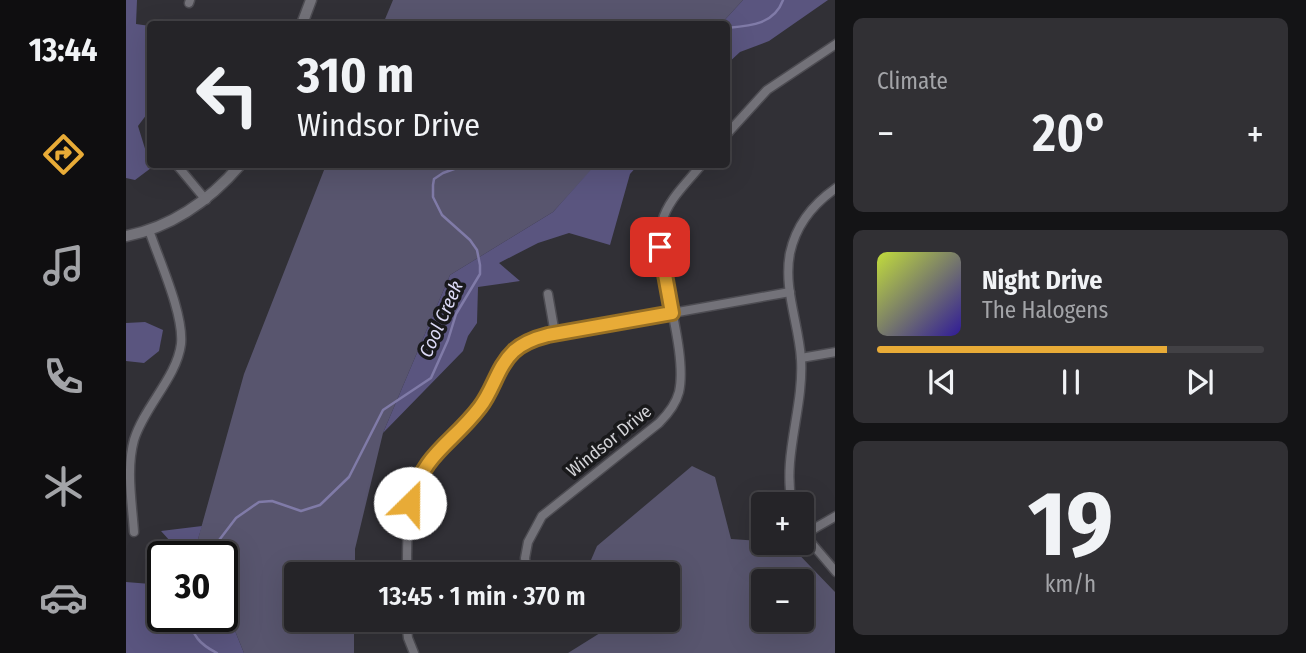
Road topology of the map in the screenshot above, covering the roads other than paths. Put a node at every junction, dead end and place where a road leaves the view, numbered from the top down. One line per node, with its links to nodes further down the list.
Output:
1 (311, 0): 2 (street)
2 (303, 21)
3 (835, 44): 4 (street)
4 (730, 131)
5 (179, 168): 9 (street)
6 (238, 168): 9 (street)
7 (699, 168): 14 (street, Windsor Drive)
8 (835, 188): 12 (street)
9 (206, 200): 10 (street)
10 (149, 230): 11 (street); 21 (street)
11 (126, 236)
12 (790, 292): 14 (street); 17 (street)
13 (548, 294): 15 (street)
14 (672, 313): 15 (street); 24 (street, Windsor Drive)
15 (555, 334): 23 (street)
16 (835, 352): 17 (street)
17 (801, 358): 18 (street)
18 (791, 492)
19 (835, 516): 20 (street)
20 (814, 527)
21 (134, 532)
22 (814, 547): 25 (street)
23 (408, 562)
24 (526, 562)
25 (835, 572)
26 (407, 632): 27 (street)
27 (414, 653)

